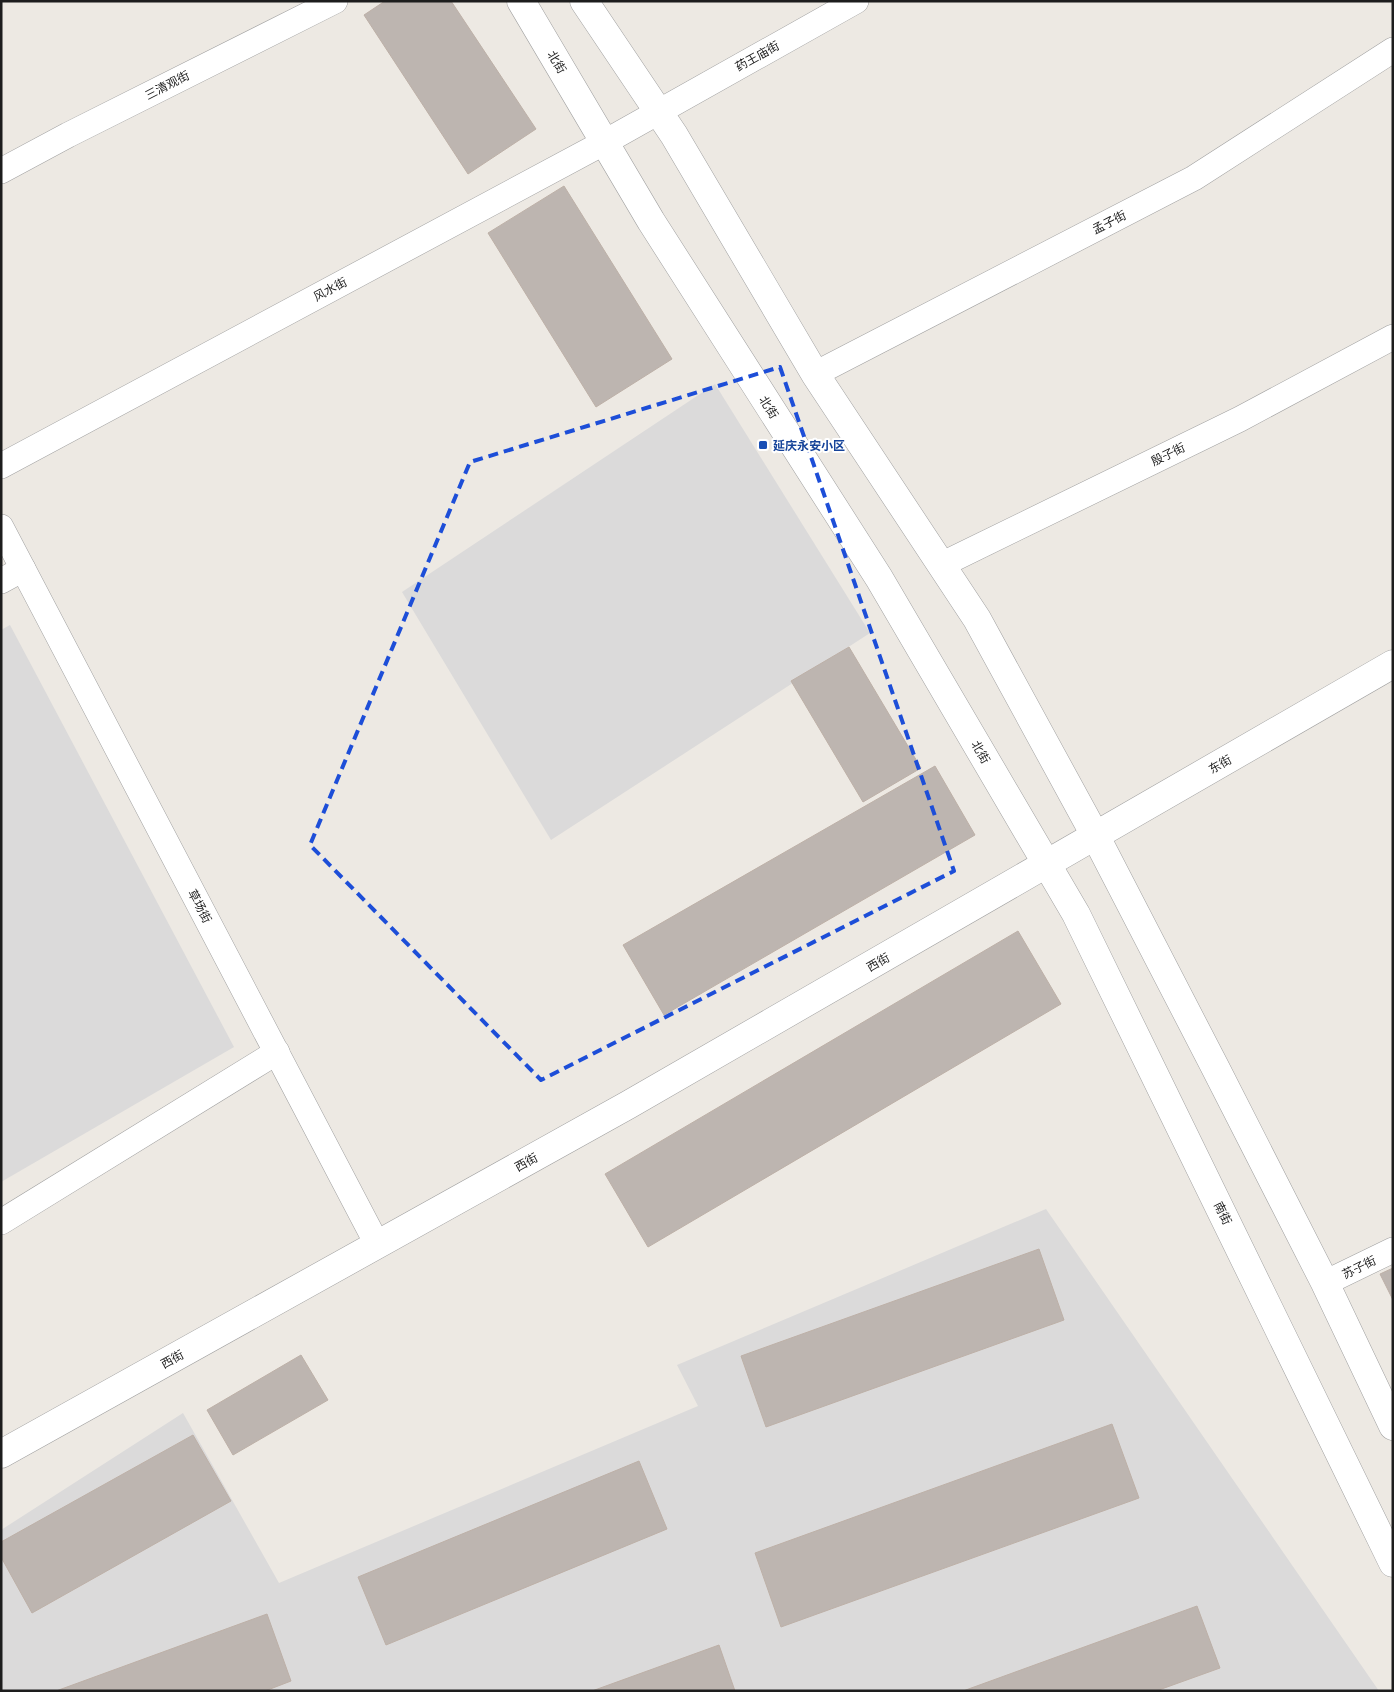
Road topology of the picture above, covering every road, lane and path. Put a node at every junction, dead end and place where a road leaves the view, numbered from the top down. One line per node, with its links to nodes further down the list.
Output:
1 (335, 1): 8 (street, 三清观街)
2 (521, 1): 7 (street, 北街)
3 (584, 1): 6 (street)
4 (856, 1): 6 (street, 药王庙街)
5 (1393, 50): 10 (street, 孟子街)
6 (658, 111): 7 (street, 风水街); 10 (street)
7 (605, 142): 11 (street, 风水街); 18 (street, 北街)
8 (1, 171)
9 (1393, 337): 13 (street, 殷子街)
10 (815, 374): 13 (street)
11 (1, 466)
12 (1, 527): 14 (street)
13 (941, 566): 17 (street)
14 (23, 569): 15 (street); 19 (street, 草场街)
15 (1, 581)
16 (1393, 664): 17 (street, 东街)
17 (1096, 836): 18 (street, 东街); 23 (street)
18 (1047, 865): 21 (street, 西街); 26 (street, 南街)
19 (277, 1052): 20 (street); 21 (street, 草场街)
20 (1, 1222)
21 (378, 1244): 25 (street, 西街)
22 (1393, 1250): 23 (street, 苏子街)
23 (1325, 1284): 24 (street)
24 (1393, 1426)
25 (1, 1454)
26 (1393, 1563)

